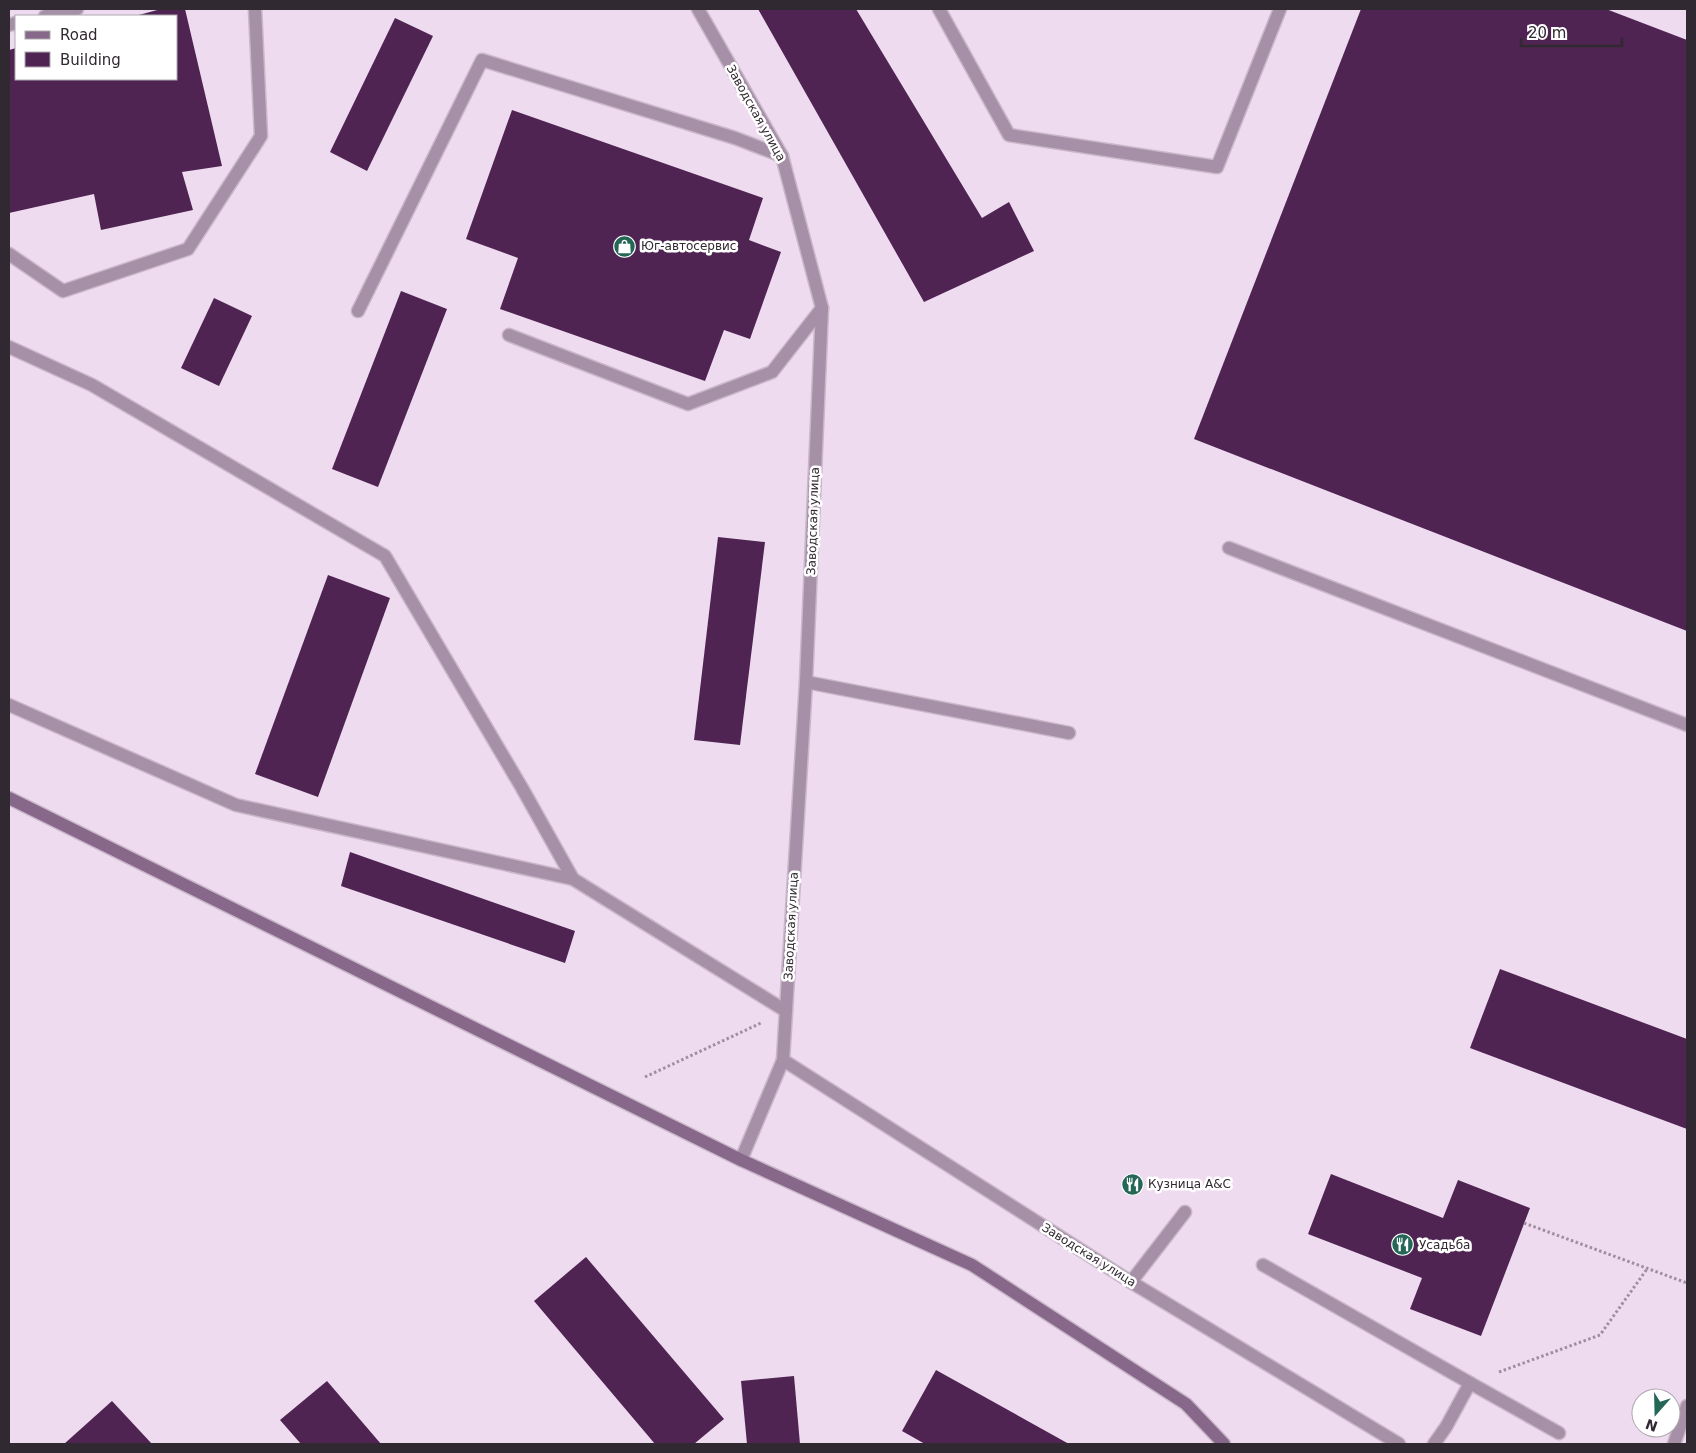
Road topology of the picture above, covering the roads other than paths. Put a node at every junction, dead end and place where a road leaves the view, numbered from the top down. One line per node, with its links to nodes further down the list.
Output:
1 (77, 9): 6 (street)
2 (255, 9): 8 (street)
3 (698, 9): 7 (street, Заводская улица)
4 (939, 9): 5 (street)
5 (1280, 9)
6 (50, 15)
7 (782, 156): 9 (street, Заводская улица); 10 (street)
8 (9, 254)
9 (822, 308): 11 (street); 14 (street, Заводская улица)
10 (358, 310)
11 (509, 335)
12 (9, 347): 19 (street)
13 (1229, 548): 16 (street)
14 (806, 682): 17 (street); 20 (street, Заводская улица)
15 (9, 705): 19 (street)
16 (1687, 725)
17 (1069, 733)
18 (9, 798): 22 (main road)
19 (573, 879): 20 (street)
20 (786, 1011): 21 (street, Заводская улица)
21 (783, 1060): 22 (street, Заводская улица); 25 (street, Заводская улица)
22 (741, 1160): 29 (main road)
23 (1185, 1212): 25 (street)
24 (1263, 1264): 26 (street)
25 (1131, 1282): 30 (street, Заводская улица)
26 (1470, 1383): 28 (street); 31 (street)
27 (1687, 1406): 32 (street)
28 (1559, 1433)
29 (1224, 1444)
30 (1399, 1444)
31 (1434, 1444)
32 (1674, 1444)

